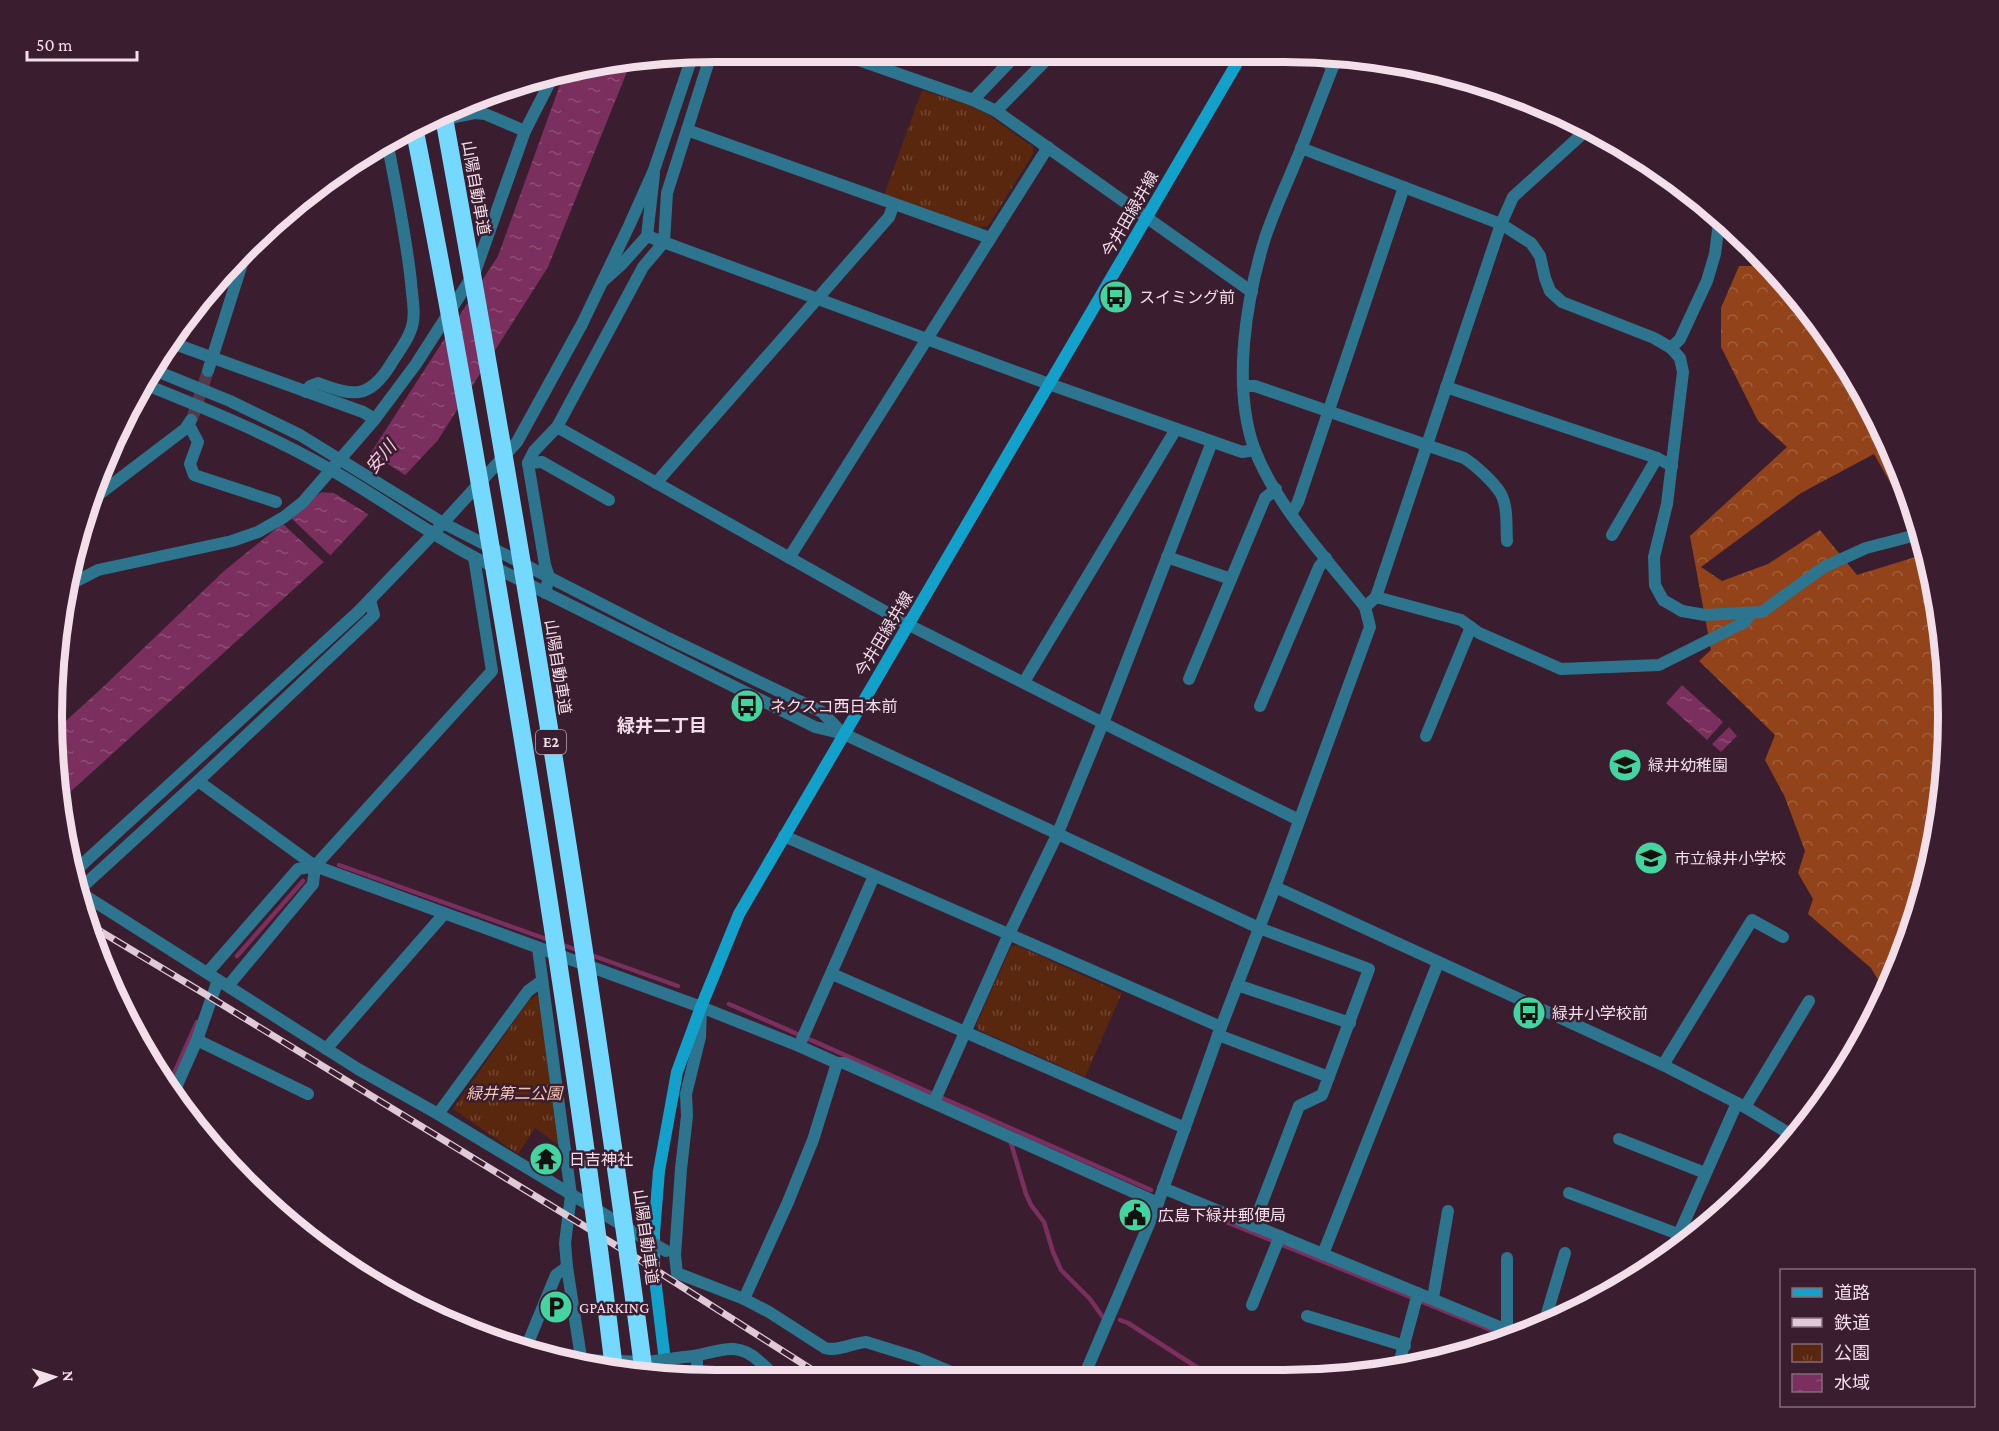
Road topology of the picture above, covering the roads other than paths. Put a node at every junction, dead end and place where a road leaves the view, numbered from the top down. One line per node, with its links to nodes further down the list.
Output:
1 (708, 62): 16 (street)
2 (864, 62): 9 (street)
3 (1009, 62): 9 (street)
4 (1044, 62): 11 (street)
5 (1238, 62): 25 (main road, 今井田緑井線)
6 (690, 63): 22 (street)
7 (1334, 64): 20 (street)
8 (549, 83): 15 (street)
9 (973, 100): 11 (street)
10 (474, 108): 12 (street)
11 (996, 111): 19 (street)
12 (475, 113): 13 (street); 15 (street)
13 (450, 118)
14 (445, 120): 157 (highway, 山陽自動車道 / E2, bridge)
15 (525, 130): 46 (street)
16 (687, 130): 24 (street); 30 (street)
17 (1582, 134): 26 (street)
18 (416, 135): 156 (highway, E2, bridge)
19 (1048, 147): 25 (street); 29 (street)
20 (1301, 148): 23 (street); 33 (street)
21 (388, 149): 44 (street)
22 (654, 170): 28 (street); 32 (street)
23 (1404, 187): 26 (street); 45 (street)
24 (894, 204): 29 (street); 34 (street)
25 (1147, 217): 33 (street); 40 (main road, 今井田緑井線)
26 (1501, 224): 37 (street); 43 (street)
27 (1719, 227): 37 (street)
28 (647, 236): 30 (street); 32 (street)
29 (990, 238): 35 (street)
30 (664, 242): 34 (street); 47 (street)
31 (241, 265): 38 (street)
32 (603, 281): 63 (street)
33 (1252, 292): 42 (street)
34 (817, 298): 35 (street); 57 (street)
35 (927, 339): 40 (street); 70 (street)
36 (177, 346): 38 (street)
37 (1671, 348): 55 (street)
38 (210, 365): 44 (street)
39 (159, 372): 53 (street)
40 (1049, 384): 48 (street); 80 (main road, 今井田緑井線)
41 (150, 386): 56 (street)
42 (1244, 386): 45 (street); 51 (street)
43 (1446, 387): 50 (street); 52 (street)
44 (306, 392): 46 (street)
45 (1328, 412): 50 (street); 62 (street)
46 (375, 419): 53 (street)
47 (557, 427): 54 (street); 57 (street)
48 (1176, 429): 49 (street); 83 (street)
49 (1212, 442): 51 (street); 69 (street)
50 (1427, 446): 67 (street); 76 (street)
51 (1255, 450): 58 (street)
52 (1657, 458): 55 (street); 65 (street)
53 (343, 461): 56 (street); 63 (street)
54 (528, 463): 60 (street); 72 (street)
55 (1672, 466): 79 (street)
56 (334, 472): 64 (street); 74 (street)
57 (656, 483): 70 (street)
58 (1276, 489): 62 (street); 73 (street)
59 (101, 493): 61 (street)
60 (609, 500)
61 (276, 502)
62 (1291, 514): 71 (street)
63 (437, 520): 64 (street); 72 (street)
64 (428, 531): 68 (street); 77 (street)
65 (1612, 535)
66 (1912, 536): 79 (street)
67 (1507, 541)
68 (474, 557): 75 (street); 92 (street)
69 (1167, 557): 73 (street); 85 (street)
70 (789, 558): 80 (street)
71 (1326, 558): 78 (street); 84 (street)
72 (549, 577): 75 (street); 86 (street)
73 (1231, 579): 82 (street)
74 (76, 582)
75 (545, 593): 86 (street)
76 (1376, 597): 78 (street); 81 (street)
77 (370, 600): 88 (street); 93 (street)
78 (1365, 607): 89 (street)
79 (1750, 613): 81 (street)
80 (909, 625): 83 (street); 86 (main road, 今井田緑井線)
81 (1471, 627): 87 (street)
82 (1189, 679)
83 (1024, 682): 85 (street)
84 (1260, 706)
85 (1102, 723): 89 (street); 90 (street)
86 (844, 734): 90 (street); 91 (main road, 今井田緑井線)
87 (1426, 736)
88 (198, 781): 92 (street); 95 (street)
89 (1299, 820): 96 (street)
90 (1057, 835): 99 (street); 100 (street)
91 (784, 836): 94 (street); 110 (main road, 今井田緑井線)
92 (315, 866): 98 (street); 104 (street); 107 (street)
93 (80, 867)
94 (874, 876): 100 (street); 105 (street)
95 (85, 887)
96 (1275, 887): 99 (street); 103 (street)
97 (87, 895): 104 (street)
98 (444, 914): 102 (street); 116 (street)
99 (1259, 928): 108 (street); 111 (street)
100 (1009, 934): 112 (street); 113 (street)
101 (1783, 938): 118 (street)
102 (538, 948): 106 (street); 110 (street)
103 (1437, 963): 118 (street); 140 (street)
104 (208, 972): 107 (street)
105 (832, 974): 112 (street); 115 (street)
106 (542, 981): 124 (street); 131 (street)
107 (223, 983): 114 (street); 116 (street)
108 (1237, 985): 111 (street); 113 (street)
109 (1809, 1001): 123 (street)
110 (701, 1007): 115 (street); 138 (street); 159 (main road, 今井田緑井線)
111 (1350, 1023): 119 (street)
112 (965, 1031): 122 (street); 125 (street)
113 (1220, 1031): 119 (street); 125 (street)
114 (197, 1040): 120 (street); 121 (street)
115 (799, 1046): 117 (street)
116 (326, 1050): 124 (street)
117 (837, 1063): 122 (street); 145 (street)
118 (1663, 1065): 123 (street)
119 (1329, 1077): 134 (street)
120 (177, 1086)
121 (308, 1094)
122 (934, 1102): 132 (street)
123 (1741, 1105): 126 (street); 128 (street)
124 (438, 1114): 131 (street)
125 (1185, 1128): 129 (street)
126 (1787, 1132)
127 (1618, 1139): 128 (street)
128 (1705, 1173): 135 (street)
129 (1163, 1188): 132 (street); 134 (street)
130 (1569, 1193): 135 (street)
131 (571, 1195): 138 (street, bridge); 142 (street)
132 (1158, 1203): 163 (street)
133 (1448, 1211): 144 (street)
134 (1253, 1226): 136 (street)
135 (1678, 1234): 137 (street)
136 (1280, 1236): 140 (street); 146 (street)
137 (1676, 1238)
138 (671, 1253): 145 (street)
139 (1566, 1253): 147 (street)
140 (1323, 1254): 143 (street)
141 (1507, 1258): 149 (street)
142 (567, 1267): 151 (street); 153 (street)
143 (1418, 1293): 144 (street); 152 (street)
144 (1433, 1298): 150 (street)
145 (744, 1299): 162 (street)
146 (1252, 1305)
147 (1547, 1314)
148 (1307, 1316): 152 (street)
149 (1513, 1328)
150 (1508, 1330)
151 (528, 1342)
152 (1405, 1346): 155 (street)
153 (581, 1355)
154 (690, 1357): 158 (street, bridge); 160 (street); 161 (street)
155 (1401, 1359)
156 (613, 1361)
157 (646, 1365)
158 (653, 1366)
159 (666, 1367)
160 (694, 1369)
161 (769, 1370)
162 (946, 1370)
163 (1087, 1370)

